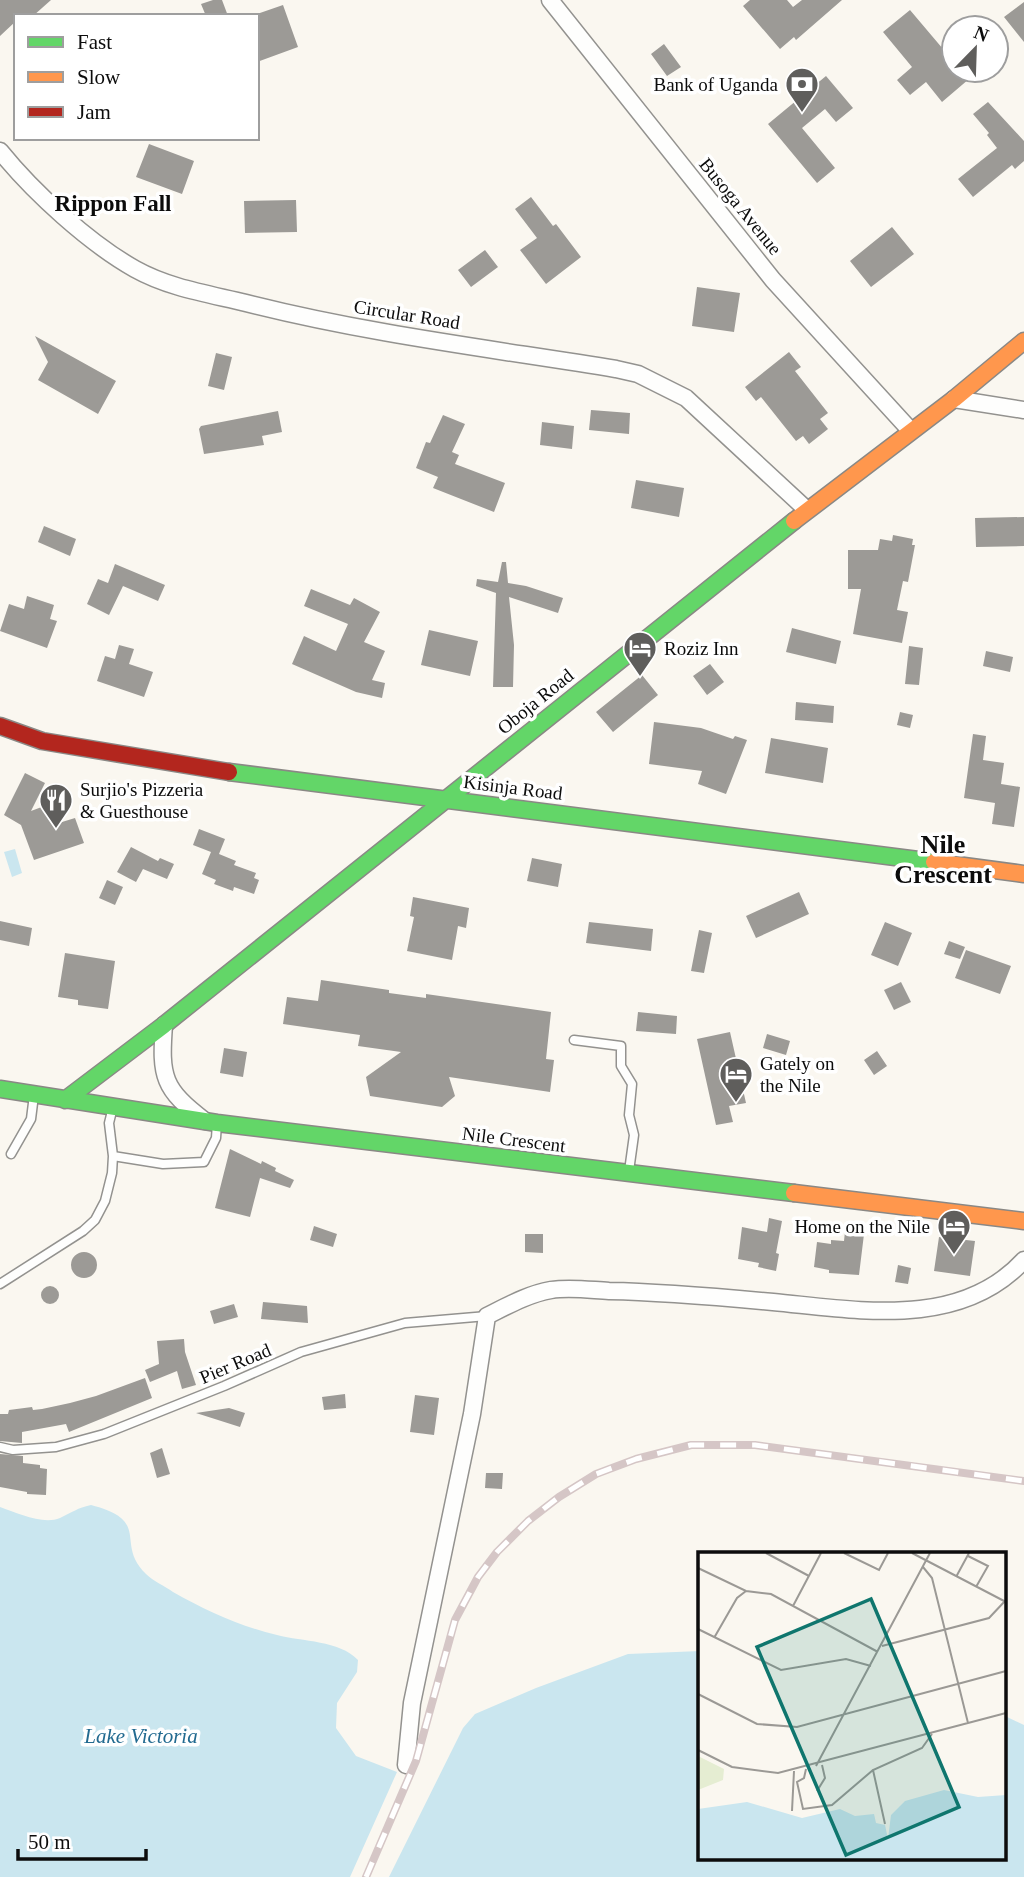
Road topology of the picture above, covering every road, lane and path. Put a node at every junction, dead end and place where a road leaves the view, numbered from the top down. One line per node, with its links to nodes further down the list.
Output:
1 (550, 0): 6 (street, Busoga Avenue)
2 (0, 152): 7 (street, Circular Road)
3 (1024, 341): 4 (street, Oboja Road)
4 (954, 399): 5 (street); 6 (street, Oboja Road)
5 (1024, 410)
6 (910, 430): 7 (street, Oboja Road)
7 (807, 510): 9 (street, Oboja Road)
8 (0, 726): 9 (street, Kisinja Road)
9 (445, 799): 10 (street, Kisinja Road); 11 (street, Oboja Road)
10 (1024, 873)
11 (164, 1026): 15 (street, Oboja Road); 17 (street)
12 (574, 1040): 20 (lane)
13 (0, 1089): 14 (street, Nile Crescent)
14 (34, 1095): 15 (street, Nile Crescent); 18 (lane)
15 (65, 1100): 16 (street, Nile Crescent)
16 (113, 1107): 17 (street, Nile Crescent); 19 (lane)
17 (212, 1123): 19 (lane); 20 (street, Nile Crescent)
18 (10, 1154)
19 (113, 1156): 23 (lane)
20 (628, 1174): 21 (street, Nile Crescent)
21 (1024, 1221)
22 (1024, 1260): 24 (street)
23 (0, 1284)
24 (487, 1316): 25 (lane, Pier Road); 26 (street)
25 (0, 1447)
26 (406, 1765)

